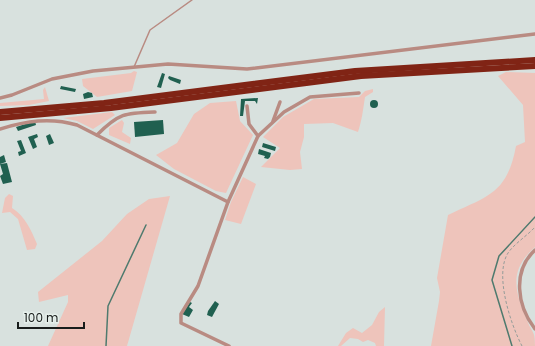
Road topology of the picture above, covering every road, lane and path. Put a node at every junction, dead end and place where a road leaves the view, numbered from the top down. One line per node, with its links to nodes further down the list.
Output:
1 (192, 0): 5 (lane)
2 (535, 34): 5 (street)
3 (535, 60): 10 (highway)
4 (535, 66): 12 (highway)
5 (134, 67): 7 (street)
6 (358, 93): 13 (street)
7 (0, 98)
8 (280, 102): 13 (street)
9 (247, 106): 16 (street)
10 (0, 112)
11 (155, 112): 15 (street)
12 (0, 118)
13 (272, 122): 16 (street)
14 (0, 129): 15 (street)
15 (97, 135): 17 (street)
16 (258, 136): 17 (street)
17 (228, 202): 21 (street)
18 (535, 227): 22 (path)
19 (535, 250): 20 (street)
20 (535, 329)
21 (229, 346)
22 (522, 346)

